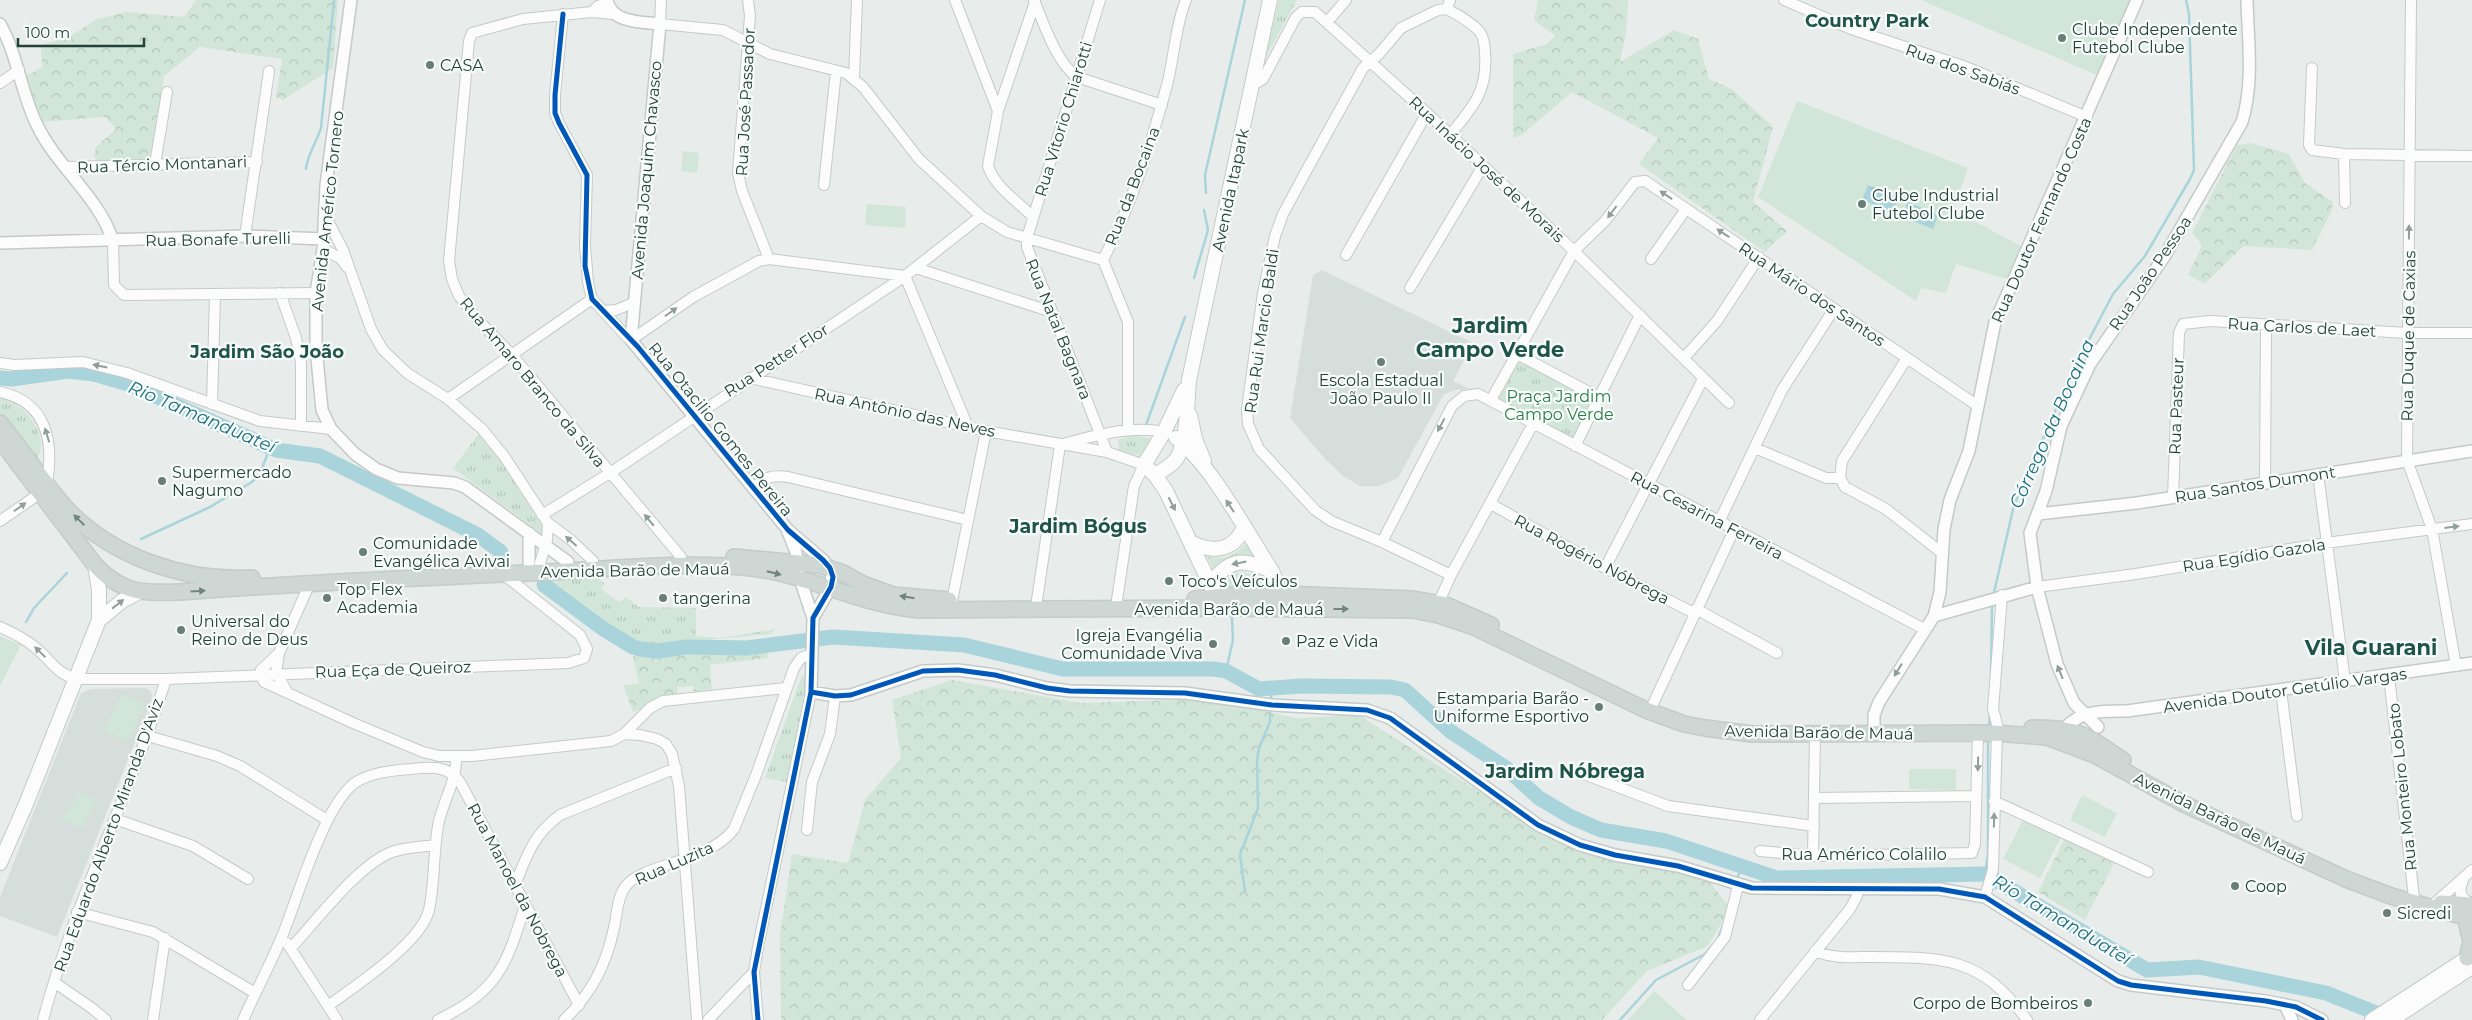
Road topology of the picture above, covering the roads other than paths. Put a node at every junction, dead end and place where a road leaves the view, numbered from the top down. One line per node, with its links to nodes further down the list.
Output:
1 (351, 0): 49 (street, Avenida Américo Tornero)
2 (661, 0): 22 (street, Avenida Joaquim Chavasco)
3 (748, 0): 23 (street, Rua José Passador)
4 (857, 0): 30 (street)
5 (956, 0): 35 (street)
6 (1100, 0): 29 (street, Rua Vitorio Chiarotti)
7 (1186, 0): 34 (street, Rua da Bocaina)
8 (1270, 0): 32 (main road, Avenida Itapark)
9 (1346, 0): 20 (street)
10 (1784, 0): 37 (street, Rua dos Sabiás)
11 (2136, 0): 37 (street, Rua Doutor Fernando Costa)
12 (2246, 0): 130 (street, Rua João Pessoa)
13 (2411, 0): 40 (street, Rua Duque de Caxias)
14 (607, 1): 17 (street); 19 (street)
15 (1034, 1): 29 (street); 35 (street)
16 (1448, 4): 24 (street, Rua Rui Marcio Baldi); 38 (street)
17 (592, 12): 18 (street); 19 (street)
18 (563, 14): 70 (street); 82 (street, Rua Amaro Branco da Silva)
19 (614, 14): 22 (street)
20 (1328, 21): 24 (street, Rua Inácio José de Morais); 32 (street, Rua Inácio José de Morais)
21 (0, 24): 26 (street)
22 (660, 24): 23 (street); 71 (street, Avenida Joaquim Chavasco)
23 (748, 43): 28 (street); 60 (street, Rua José Passador)
24 (1370, 62): 36 (street, Rua Inácio José de Morais); 141 (street, Rua Rui Marcio Baldi)
25 (2312, 68): 39 (street)
26 (19, 70): 31 (street); 45 (street)
27 (269, 71): 42 (street)
28 (836, 71): 30 (street); 46 (street)
29 (1077, 77): 34 (street); 51 (street, Rua Vitorio Chiarotti)
30 (854, 78): 50 (street)
31 (0, 82)
32 (1253, 85): 88 (main road, Avenida Itapark)
33 (167, 92): 43 (street)
34 (1162, 105): 62 (street, Rua da Bocaina)
35 (998, 112): 51 (street)
36 (1427, 113): 38 (street, Rua Inácio José de Morais); 58 (street)
37 (2087, 117): 96 (street, Rua Doutor Fernando Costa)
38 (1450, 135): 44 (street, Rua Inácio José de Morais)
39 (2344, 154): 40 (street); 47 (street)
40 (2411, 156): 41 (street); 78 (street, Rua Duque de Caxias, one-way to 40)
41 (2472, 156)
42 (257, 162): 43 (street, Rua Tércio Montanari); 52 (street)
43 (155, 164): 45 (street, Rua Tércio Montanari)
44 (1483, 166): 57 (street, Rua Inácio José de Morais); 66 (street)
45 (66, 167): 54 (street)
46 (824, 185)
47 (2345, 203)
48 (1686, 210): 57 (street, Rua Mário dos Santos, one-way to 57); 59 (street, Rua Mário dos Santos, one-way to 48); 61 (street)
49 (325, 215): 56 (street, Avenida Américo Tornero); 64 (street)
50 (982, 216): 53 (street); 63 (street, Rua Petter Flor)
51 (1033, 217): 53 (street, Rua Vitorio Chiarotti)
52 (245, 236): 54 (street, Rua Bonafe Turelli); 56 (street, Rua Bonafe Turelli)
53 (1027, 238): 62 (street); 74 (street, Rua Natal Bagnara)
54 (113, 241): 55 (street, Rua Bonafe Turelli); 69 (street)
55 (0, 243)
56 (324, 244): 64 (street); 68 (street, Avenida Américo Tornero)
57 (1574, 251): 75 (street, Rua Inácio José de Morais); 81 (street)
58 (1346, 255)
59 (1759, 257): 72 (street, Rua Mário dos Santos); 83 (street)
60 (769, 259): 65 (street); 80 (street, one-way to 60)
61 (1651, 259)
62 (1103, 260): 105 (street, Rua da Bocaina)
63 (916, 268): 65 (street, Rua Petter Flor); 74 (street)
64 (350, 269): 92 (street)
65 (905, 276): 86 (street, Rua Petter Flor); 102 (street)
66 (1410, 288)
67 (280, 293): 68 (street); 69 (street); 101 (street)
68 (316, 293): 103 (street, Avenida Américo Tornero)
69 (215, 296): 95 (street)
70 (592, 299): 73 (street, Rua Otacilio Gomes Pereira); 82 (street)
71 (633, 303): 73 (street); 80 (street, Avenida Joaquim Chavasco)
72 (1834, 309): 84 (street, Rua Mário dos Santos); 113 (street)
73 (603, 311): 80 (street, Rua Otacilio Gomes Pereira)
74 (1052, 312): 98 (street, Rua Natal Bagnara)
75 (1640, 315): 83 (street, Rua Inácio José de Morais); 91 (street)
76 (2191, 322): 77 (street, Rua Carlos de Laet); 128 (street, Rua Pasteur)
77 (2266, 326): 78 (street, Rua Carlos de Laet); 123 (street)
78 (2407, 333): 79 (street, Rua Carlos de Laet); 116 (street, Rua Duque de Caxias)
79 (2472, 333)
80 (632, 340): 97 (street, Rua Otacilio Gomes Pereira)
81 (1517, 354): 91 (street); 93 (street)
82 (512, 355): 92 (street); 118 (street, Rua Amaro Branco da Silva)
83 (1684, 358): 87 (street, Rua Inácio José de Morais)
84 (1907, 358): 96 (street, Rua Mário dos Santos); 122 (street)
85 (0, 363): 95 (street, one-way to 85)
86 (750, 378): 97 (street, Rua Petter Flor); 102 (street, Rua Antônio das Neves)
87 (1703, 379): 94 (street, Rua Inácio José de Morais); 124 (street)
88 (1189, 380): 90 (main road, Avenida Itapark); 106 (main road, Avenida Itapark)
89 (0, 392): 126 (street, one-way to 89)
90 (1187, 398): 110 (main road, Avenida Itapark); 119 (main road)
91 (1600, 398): 112 (street)
92 (448, 399): 131 (street)
93 (1491, 400): 99 (street, Rua Cesarina Ferreira); 141 (street, Rua Cesarina Ferreira, one-way to 141)
94 (1730, 403)
95 (212, 404): 101 (street)
96 (1978, 406): 146 (street, Rua Doutor Fernando Costa)
97 (694, 415): 118 (street, Rua Petter Flor); 127 (street, Rua Otacilio Gomes Pereira)
98 (1094, 420): 107 (street, Rua Natal Bagnara); 108 (street, Rua Natal Bagnara)
99 (1534, 422): 112 (street, Rua Cesarina Ferreira); 129 (street)
100 (0, 423): 126 (main road, Avenida Barão de Mauá)
101 (301, 426): 103 (street)
102 (968, 427): 104 (street, Rua Antônio das Neves)
103 (331, 429): 140 (street, Avenida Américo Tornero)
104 (986, 430): 111 (street, Rua Antônio das Neves); 132 (street)
105 (1128, 430): 106 (street, Rua Antônio das Neves); 107 (street, Rua Antônio das Neves)
106 (1164, 432): 110 (main road); 117 (main road, Avenida Itapark)
107 (1100, 436): 108 (street, Rua Antônio das Neves); 115 (street, Rua Natal Bagnara)
108 (1082, 439): 111 (street, Rua Antônio das Neves)
109 (0, 440): 126 (main road, Avenida Barão de Mauá)
110 (1182, 442): 119 (main road); 121 (main road, Avenida Itapark)
111 (1060, 445): 115 (street, Rua Antônio das Neves); 168 (street)
112 (1575, 446): 124 (street, Rua Cesarina Ferreira)
113 (1754, 448): 122 (street); 134 (street)
114 (2472, 451): 116 (street, Rua Santos Dumont)
115 (1107, 452): 117 (street, Rua Antônio das Neves)
116 (2407, 460): 120 (street, Rua Santos Dumont); 137 (street, Rua Duque de Caxias)
117 (1144, 465): 121 (main road); 125 (street)
118 (610, 473): 131 (street, Rua Petter Flor); 147 (street, Rua Amaro Branco da Silva, one-way to 118)
119 (1209, 474): 136 (main road, one-way to 119)
120 (2318, 474): 123 (street, Rua Santos Dumont); 142 (street)
121 (1155, 475): 125 (street); 143 (main road, one-way to 143)
122 (1840, 478): 146 (street)
123 (2265, 482): 128 (street, Rua Santos Dumont)
124 (1648, 484): 134 (street, Rua Cesarina Ferreira); 155 (street)
125 (1134, 486): 169 (street)
126 (43, 488): 133 (street, one-way to 126); 145 (main road, Avenida Barão de Mauá, one-way to 126); 153 (main road, Avenida Barão de Mauá)
127 (753, 488): 132 (street); 138 (street, Rua Otacilio Gomes Pereira)
128 (2173, 497): 130 (street, Rua Santos Dumont)
129 (1491, 504): 155 (street, Rua Rogério Nóbrega); 158 (street)
130 (2038, 514): 163 (street, Rua João Pessoa)
131 (545, 519): 144 (street); 148 (street, one-way to 131)
132 (968, 520): 170 (street)
133 (0, 521)
134 (1719, 522): 139 (street, Rua Cesarina Ferreira)
135 (2472, 524): 137 (street, Rua Egídio Gazola, one-way to 135)
136 (1244, 527): 143 (main road); 156 (main road)
137 (2432, 529): 142 (street, Rua Egídio Gazola); 185 (street, Rua Duque de Caxias)
138 (788, 530): 150 (street, Rua Otacilio Gomes Pereira); 154 (street, Rua Otacilio Gomes Pereira)
139 (1734, 530): 175 (street); 180 (street, Rua Cesarina Ferreira)
140 (528, 533): 144 (street, Avenida Américo Tornero); 151 (street)
141 (1382, 542): 158 (street, Rua Rui Marcio Baldi)
142 (2326, 542): 163 (street, Rua Egídio Gazola); 191 (street)
143 (1192, 543): 160 (main road)
144 (546, 545): 149 (street, Avenida Américo Tornero); 151 (street)
145 (118, 547): 152 (main road, Avenida Barão de Mauá); 153 (main road)
146 (1942, 553): 164 (street, Rua Doutor Fernando Costa)
147 (681, 557): 148 (main road, Avenida Barão de Mauá); 150 (main road, Avenida Barão de Mauá)
148 (593, 561): 149 (main road, Avenida Barão de Mauá)
149 (568, 562): 151 (main road, Avenida Barão de Mauá)
150 (797, 562): 154 (main road, Avenida Barão de Mauá); 159 (street)
151 (535, 563): 152 (main road, Avenida Barão de Mauá)
152 (155, 564): 165 (main road)
153 (95, 565): 165 (main road, Avenida Barão de Mauá); 178 (main road)
154 (830, 568): 162 (street); 170 (main road, Avenida Barão de Mauá, one-way to 154)
155 (1605, 568): 175 (street, Rua Rogério Nóbrega)
156 (1272, 571): 160 (main road, one-way to 160); 166 (main road)
157 (502, 573): 159 (main road, Avenida Barão de Mauá, one-way to 159); 161 (main road, Avenida Barão de Mauá); 187 (street, Rua Eça de Queiroz)
158 (1451, 575): 172 (street)
159 (800, 579): 162 (main road, Avenida Barão de Mauá); 177 (street)
160 (1211, 583): 171 (main road)
161 (309, 585): 165 (main road, Avenida Barão de Mauá, one-way to 161); 181 (street)
162 (831, 587): 171 (main road, Avenida Barão de Mauá); 177 (street)
163 (2037, 587): 167 (street); 199 (street, Rua João Pessoa, one-way to 163)
164 (1940, 592): 174 (street); 176 (street, Rua Doutor Fernando Costa)
165 (144, 593): 178 (main road, one-way to 165)
166 (1279, 593): 171 (main road, Avenida Barão de Mauá); 172 (main road, Avenida Barão de Mauá); 173 (main road)
167 (2001, 596): 174 (street); 202 (street)
168 (1036, 600): 169 (main road, Avenida Barão de Mauá); 170 (main road, Avenida Barão de Mauá)
169 (1117, 600): 171 (main road, Avenida Barão de Mauá)
170 (952, 601)
171 (1220, 602): 173 (main road, Avenida Barão de Mauá)
172 (1438, 604): 197 (main road, Avenida Barão de Mauá)
173 (1246, 608): 205 (main road, Avenida Barão de Mauá, one-way to 205)
174 (1953, 610): 176 (street)
175 (1695, 611): 182 (street, Rua Rogério Nóbrega); 197 (street)
176 (1934, 616): 180 (street, Rua Doutor Fernando Costa)
177 (813, 618): 183 (street)
178 (100, 620): 189 (main road)
179 (0, 627): 189 (street, one-way to 179)
180 (1924, 629): 201 (street, Rua Doutor Fernando Costa, one-way to 201)
181 (279, 653): 186 (street); 187 (street)
182 (1777, 653)
183 (812, 656): 192 (street, Rua Luzita); 194 (street)
184 (2472, 664): 185 (street, Avenida Doutor Getúlio Vargas)
185 (2456, 666): 188 (street, Avenida Doutor Getúlio Vargas)
186 (260, 674): 187 (street, Rua Eça de Queiroz); 190 (street, Rua Eça de Queiroz); 195 (street)
187 (276, 674): 195 (street)
188 (2389, 676): 191 (street, Avenida Doutor Getúlio Vargas); 233 (street, Rua Monteiro Lobato)
189 (77, 679): 190 (street, Rua Eça de Queiroz); 224 (main road)
190 (166, 679): 206 (street, Rua Eduardo Alberto Miranda D'Aviz)
191 (2344, 681): 193 (street, Avenida Doutor Getúlio Vargas)
192 (785, 688): 204 (street); 223 (street, Rua Luzita)
193 (2281, 690): 198 (street, Avenida Doutor Getúlio Vargas); 215 (street)
194 (811, 692): 196 (street); 243 (street)
195 (289, 694): 208 (street)
196 (836, 696): 219 (street); 230 (street)
197 (1653, 704): 201 (main road, Avenida Barão de Mauá)
198 (2127, 711): 199 (street, Avenida Doutor Getúlio Vargas); 203 (street, Avenida Doutor Getúlio Vargas)
199 (2083, 715): 200 (street); 203 (street, Rua João Pessoa)
200 (2065, 728): 202 (main road, Avenida Barão de Mauá); 203 (main road, Avenida Barão de Mauá)
201 (1874, 730): 202 (main road, Avenida Barão de Mauá); 205 (main road, Avenida Barão de Mauá)
202 (1988, 731): 207 (main road, Avenida Barão de Mauá); 212 (street, one-way to 212); 214 (street)
203 (2095, 733): 207 (main road); 233 (main road, Avenida Barão de Mauá)
204 (624, 734): 208 (street); 209 (street)
205 (1815, 734): 213 (street)
206 (148, 736): 216 (street, Rua Eduardo Alberto Miranda D'Aviz); 217 (street)
207 (2047, 737): 237 (main road, Avenida Barão de Mauá)
208 (456, 757): 211 (street)
209 (676, 768): 223 (street); 229 (street)
210 (1581, 773): 218 (street)
211 (455, 776): 217 (street); 220 (street); 229 (street, Rua Manoel da Nobrega)
212 (1976, 796): 213 (street); 222 (street, Rua Américo Colalilo)
213 (1815, 798): 218 (street)
214 (1994, 801): 226 (street); 232 (street, one-way to 214)
215 (2297, 816)
216 (115, 819): 227 (street); 236 (street, Rua Eduardo Alberto Miranda D'Aviz)
217 (327, 820): 238 (street)
218 (1814, 826): 222 (street)
219 (806, 830)
220 (435, 845): 240 (street); 249 (street)
221 (1760, 851): 222 (street, Rua Américo Colalilo)
222 (1813, 856)
223 (684, 861): 247 (street, Rua Luzita); 258 (street)
224 (0, 863)
225 (2472, 870): 228 (street)
226 (2148, 872)
227 (248, 879)
228 (2463, 880): 234 (street); 237 (street)
229 (515, 885): 235 (street, Rua Manoel da Nobrega)
230 (1738, 886): 231 (street); 245 (street)
231 (1857, 888): 232 (street); 241 (street)
232 (1987, 892): 248 (street)
233 (2414, 898): 234 (main road, Avenida Barão de Mauá)
234 (2435, 903): 237 (main road, Avenida Barão de Mauá)
235 (526, 904): 247 (street, Rua Manoel da Nobrega); 256 (street)
236 (77, 912): 239 (street); 244 (street, Rua Eduardo Alberto Miranda D'Aviz)
237 (2470, 913): 242 (main road)
238 (282, 937): 240 (street); 246 (street)
239 (165, 938): 246 (street); 253 (street)
240 (291, 948): 249 (street)
241 (1815, 951): 261 (street); 262 (street)
242 (2470, 960): 250 (main road)
243 (754, 972): 259 (street); 260 (street)
244 (54, 982): 251 (street, Rua Eduardo Alberto Miranda D'Aviz); 252 (street)
245 (1688, 985)
246 (255, 993): 254 (street)
247 (579, 1005): 257 (street, Rua Luzita)
248 (2285, 1005): 263 (street); 264 (street)
249 (328, 1006): 255 (street)
250 (2396, 1012): 265 (main road)
251 (43, 1020)
252 (106, 1020)
253 (153, 1020)
254 (243, 1020)
255 (337, 1020)
256 (438, 1020)
257 (564, 1020)
258 (697, 1020)
259 (708, 1020)
260 (758, 1020)
261 (1760, 1020)
262 (2027, 1020)
263 (2292, 1020)
264 (2322, 1020)
265 (2372, 1020)

